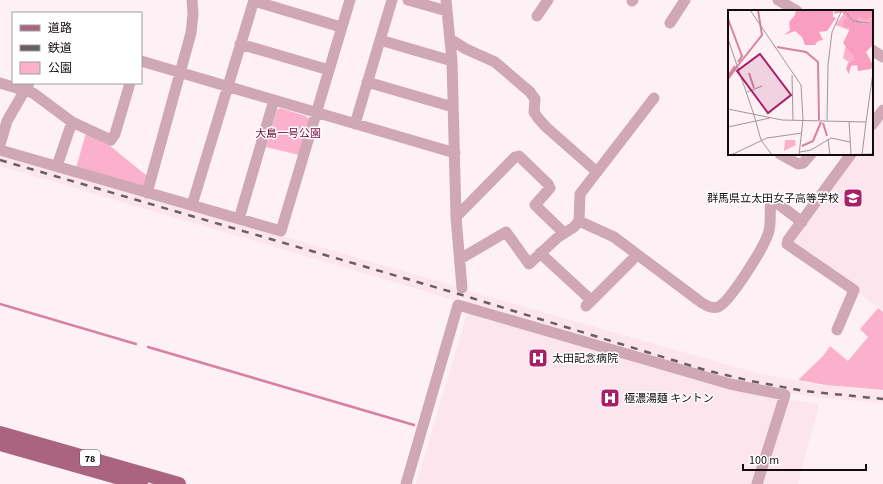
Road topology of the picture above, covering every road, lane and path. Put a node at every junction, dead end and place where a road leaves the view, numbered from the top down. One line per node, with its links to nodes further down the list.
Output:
1 (192, 0): 22 (street)
2 (254, 0): 13 (street); 16 (street)
3 (350, 0): 13 (street)
4 (392, 0): 15 (street)
5 (408, 0): 9 (street)
6 (548, 0): 11 (street)
7 (685, 0): 12 (street)
8 (778, 0): 10 (street)
9 (446, 6): 14 (street)
10 (794, 10)
11 (537, 16)
12 (670, 23)
13 (341, 28): 21 (street)
14 (450, 39): 20 (street); 43 (street)
15 (380, 40): 20 (street); 23 (street)
16 (240, 44): 21 (street); 26 (street)
17 (873, 51): 18 (street)
18 (883, 57)
19 (142, 61): 22 (street)
20 (452, 61): 30 (street)
21 (329, 70): 32 (street)
22 (181, 72): 26 (street); 44 (street)
23 (368, 82): 30 (street); 34 (street)
24 (0, 83): 27 (street)
25 (130, 84): 33 (street)
26 (227, 86): 29 (street); 45 (street)
27 (27, 87): 33 (street); 36 (street)
28 (654, 98): 43 (street)
29 (274, 100): 32 (street); 47 (street)
30 (453, 107): 38 (street)
31 (883, 110): 35 (street)
32 (316, 112): 34 (street); 47 (street)
33 (72, 122): 42 (street)
34 (355, 124): 38 (street)
35 (873, 124)
36 (0, 145)
37 (0, 150): 42 (street)
38 (455, 154): 46 (street)
39 (782, 155): 40 (street)
40 (810, 155)
41 (850, 155): 49 (street)
42 (57, 166): 44 (street)
43 (597, 172): 48 (street)
44 (147, 192): 45 (street)
45 (192, 205): 47 (street)
46 (456, 217): 50 (street); 52 (street)
47 (239, 218)
48 (580, 221): 49 (street); 50 (street)
49 (802, 222): 55 (street)
50 (564, 233): 51 (street)
51 (540, 253): 52 (street); 53 (street)
52 (460, 259): 54 (street)
53 (633, 259)
54 (462, 288)
55 (837, 330)
56 (0, 433): 59 (main road, 78)
57 (0, 444): 58 (main road, 78)
58 (141, 484)
59 (179, 484)
60 (406, 484): 61 (street)
61 (757, 484)

